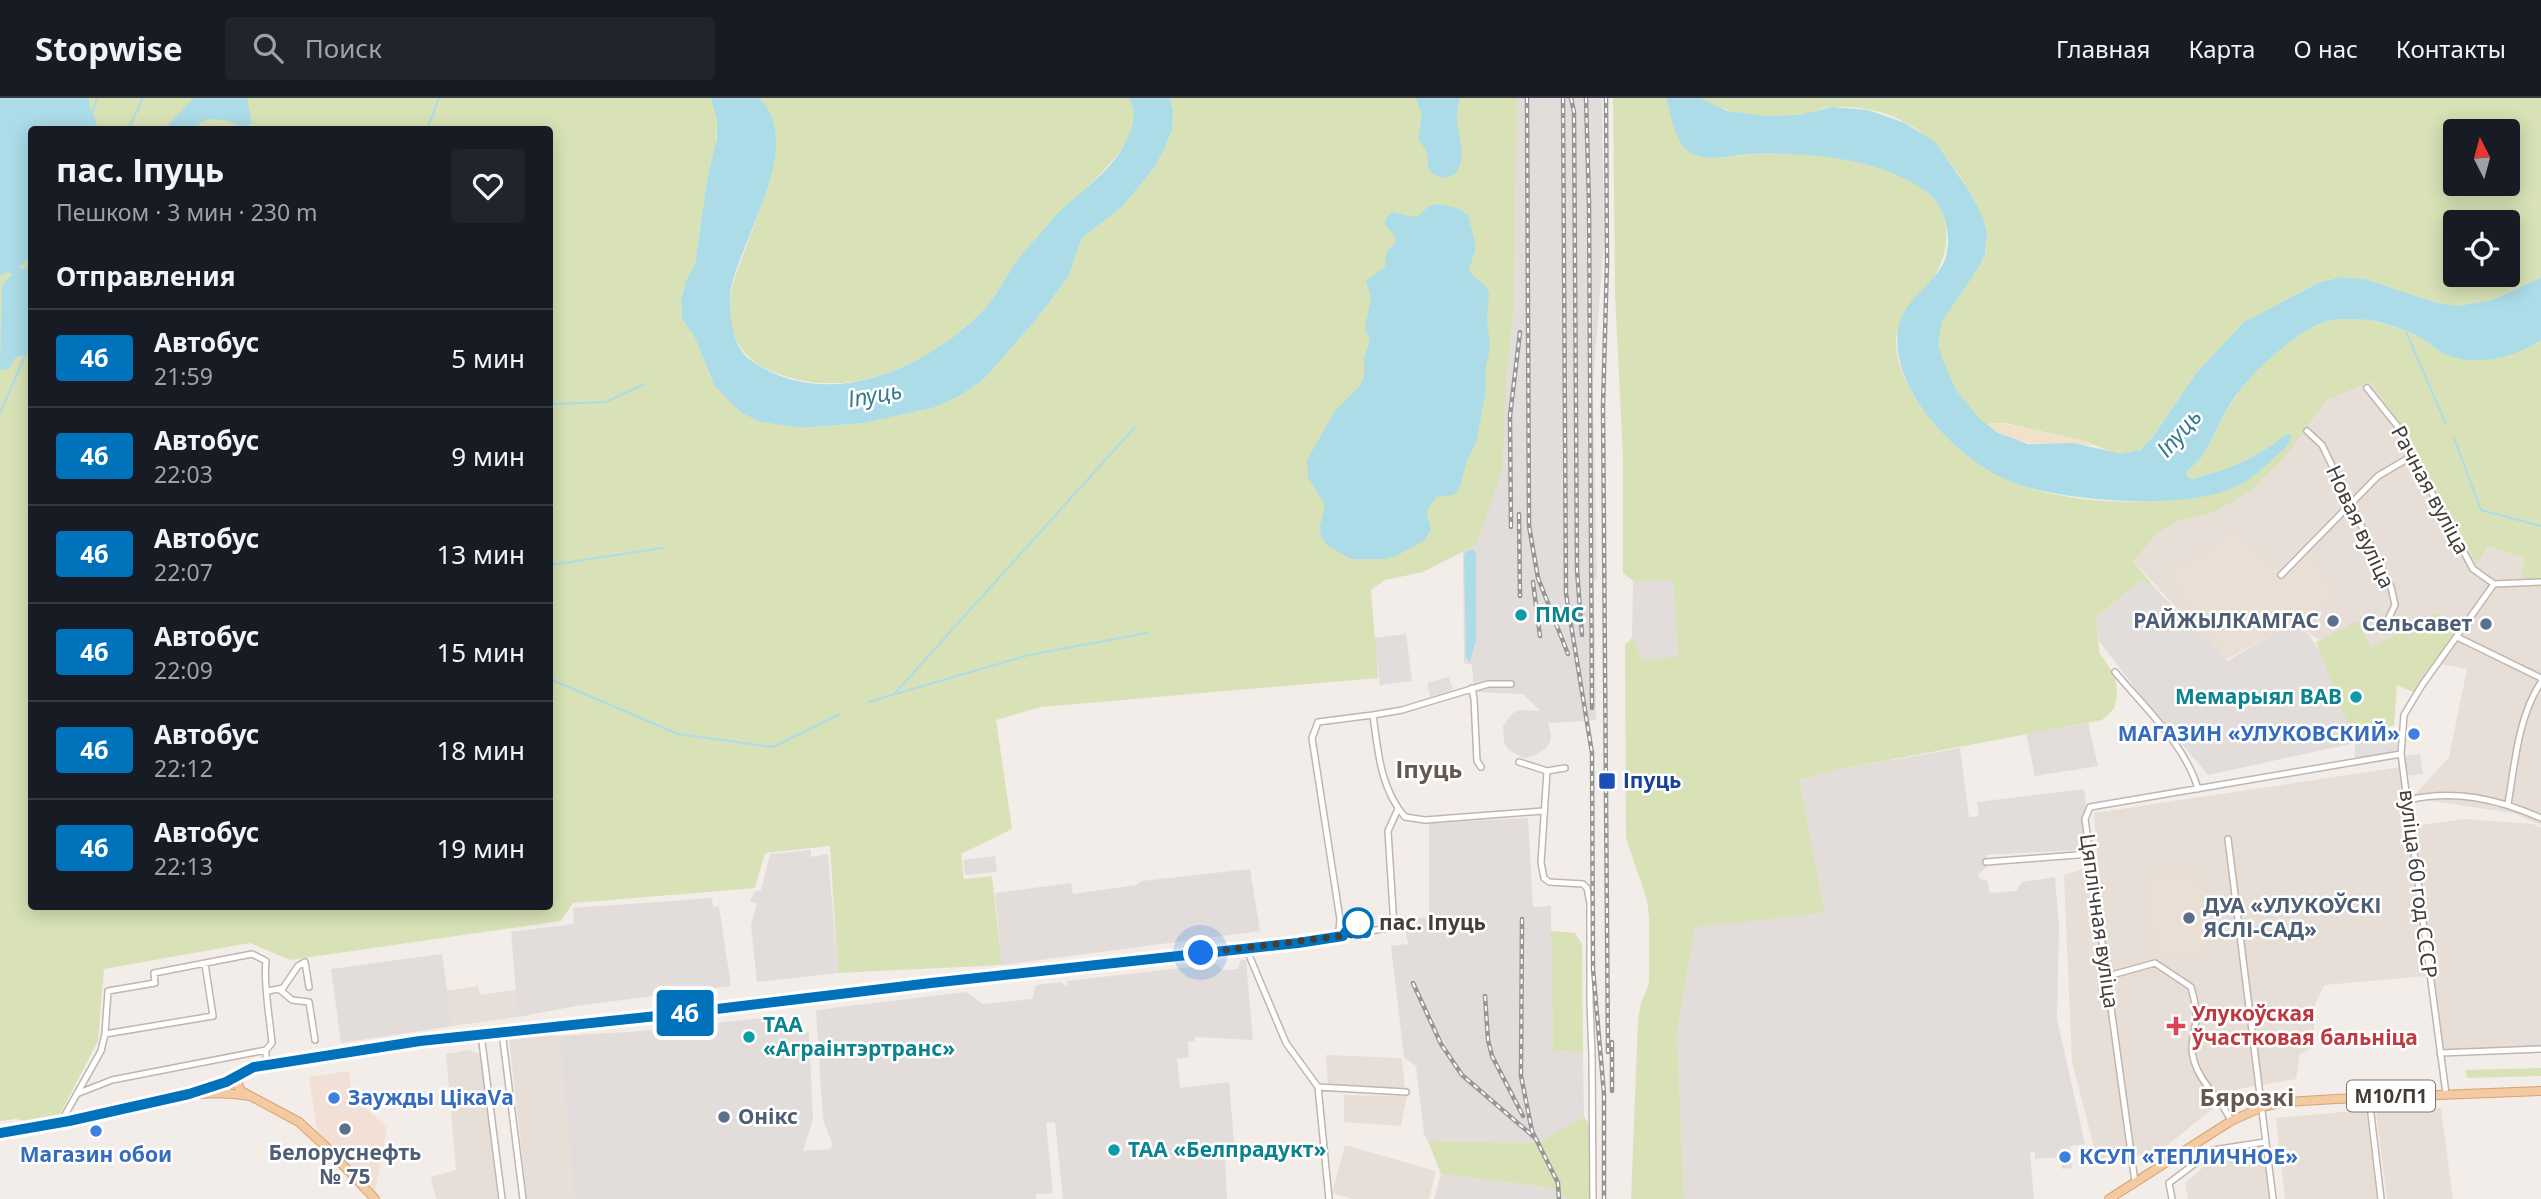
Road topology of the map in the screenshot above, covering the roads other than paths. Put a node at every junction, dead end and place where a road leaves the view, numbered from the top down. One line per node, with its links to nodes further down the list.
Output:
1 (2367, 388): 3 (street, Рачная вуліца)
2 (2307, 431): 4 (street, Новая вуліца)
3 (2412, 456): 4 (street); 7 (street, Рачная вуліца)
4 (2352, 505): 5 (street); 8 (street, Новая вуліца)
5 (2281, 575)
6 (2541, 582): 7 (street)
7 (2494, 584): 9 (street)
8 (2384, 628)
9 (2457, 637): 11 (street); 15 (street, вуліца 60 год СССР)
10 (2115, 672): 20 (street)
11 (2541, 680): 22 (street)
12 (1511, 684): 13 (street)
13 (1472, 688): 14 (street); 17 (street)
14 (1373, 715): 23 (street); 29 (street)
15 (2402, 754): 20 (street, Цяплічная вуліца); 21 (street, вуліца 60 год СССР)
16 (1519, 762): 19 (street)
17 (1481, 767)
18 (1565, 768): 19 (street)
19 (1547, 771): 24 (street)
20 (2198, 789): 27 (street, Цяплічная вуліца)
21 (2408, 800): 22 (street); 42 (street, вуліца 60 год СССР)
22 (2508, 804): 25 (street)
23 (1398, 809): 24 (street); 29 (street)
24 (1543, 811): 64 (street)
25 (2541, 818)
26 (2228, 839): 54 (street)
27 (2090, 854): 28 (street); 32 (street, Цяплічная вуліца)
28 (1986, 862)
29 (1335, 937): 30 (street)
30 (1246, 948): 36 (street); 45 (street)
31 (205, 964): 35 (street); 37 (street); 37 (street)
32 (2108, 976): 55 (street); 59 (street, Цяплічная вуліца)
33 (309, 987): 34 (street)
34 (279, 989): 35 (street); 39 (street)
35 (268, 991): 41 (street)
36 (502, 1032): 38 (street); 62 (street)
37 (105, 1034): 49 (street)
38 (481, 1034): 43 (street); 61 (street)
39 (316, 1040)
40 (2541, 1049): 42 (street)
41 (266, 1050): 43 (street); 49 (street)
42 (2440, 1054): 51 (street, вуліца 60 год СССР)
43 (266, 1065): 44 (street)
44 (239, 1075): 48 (street); 50 (main road); 52 (main road)
45 (1318, 1087): 46 (street); 63 (street)
46 (1406, 1091)
47 (2541, 1091): 51 (main road, М10/П1)
48 (225, 1092): 50 (main road); 52 (main road)
49 (78, 1094): 56 (street)
50 (189, 1094): 56 (main road)
51 (2446, 1094): 53 (main road, М10/П1)
52 (250, 1097): 60 (main road)
53 (2369, 1097): 54 (main road, М10/П1); 68 (street)
54 (2262, 1107): 55 (main road, М10/П1); 58 (street)
55 (2231, 1121): 59 (main road, М10/П1)
56 (61, 1122): 57 (main road)
57 (0, 1133)
58 (2265, 1142): 66 (street); 67 (street)
59 (2135, 1182): 65 (main road, М10/П1)
60 (373, 1198)
61 (502, 1199)
62 (523, 1199)
63 (1329, 1199)
64 (1593, 1199)
65 (2109, 1199)
66 (2172, 1199)
67 (2273, 1199)
68 (2381, 1199)

